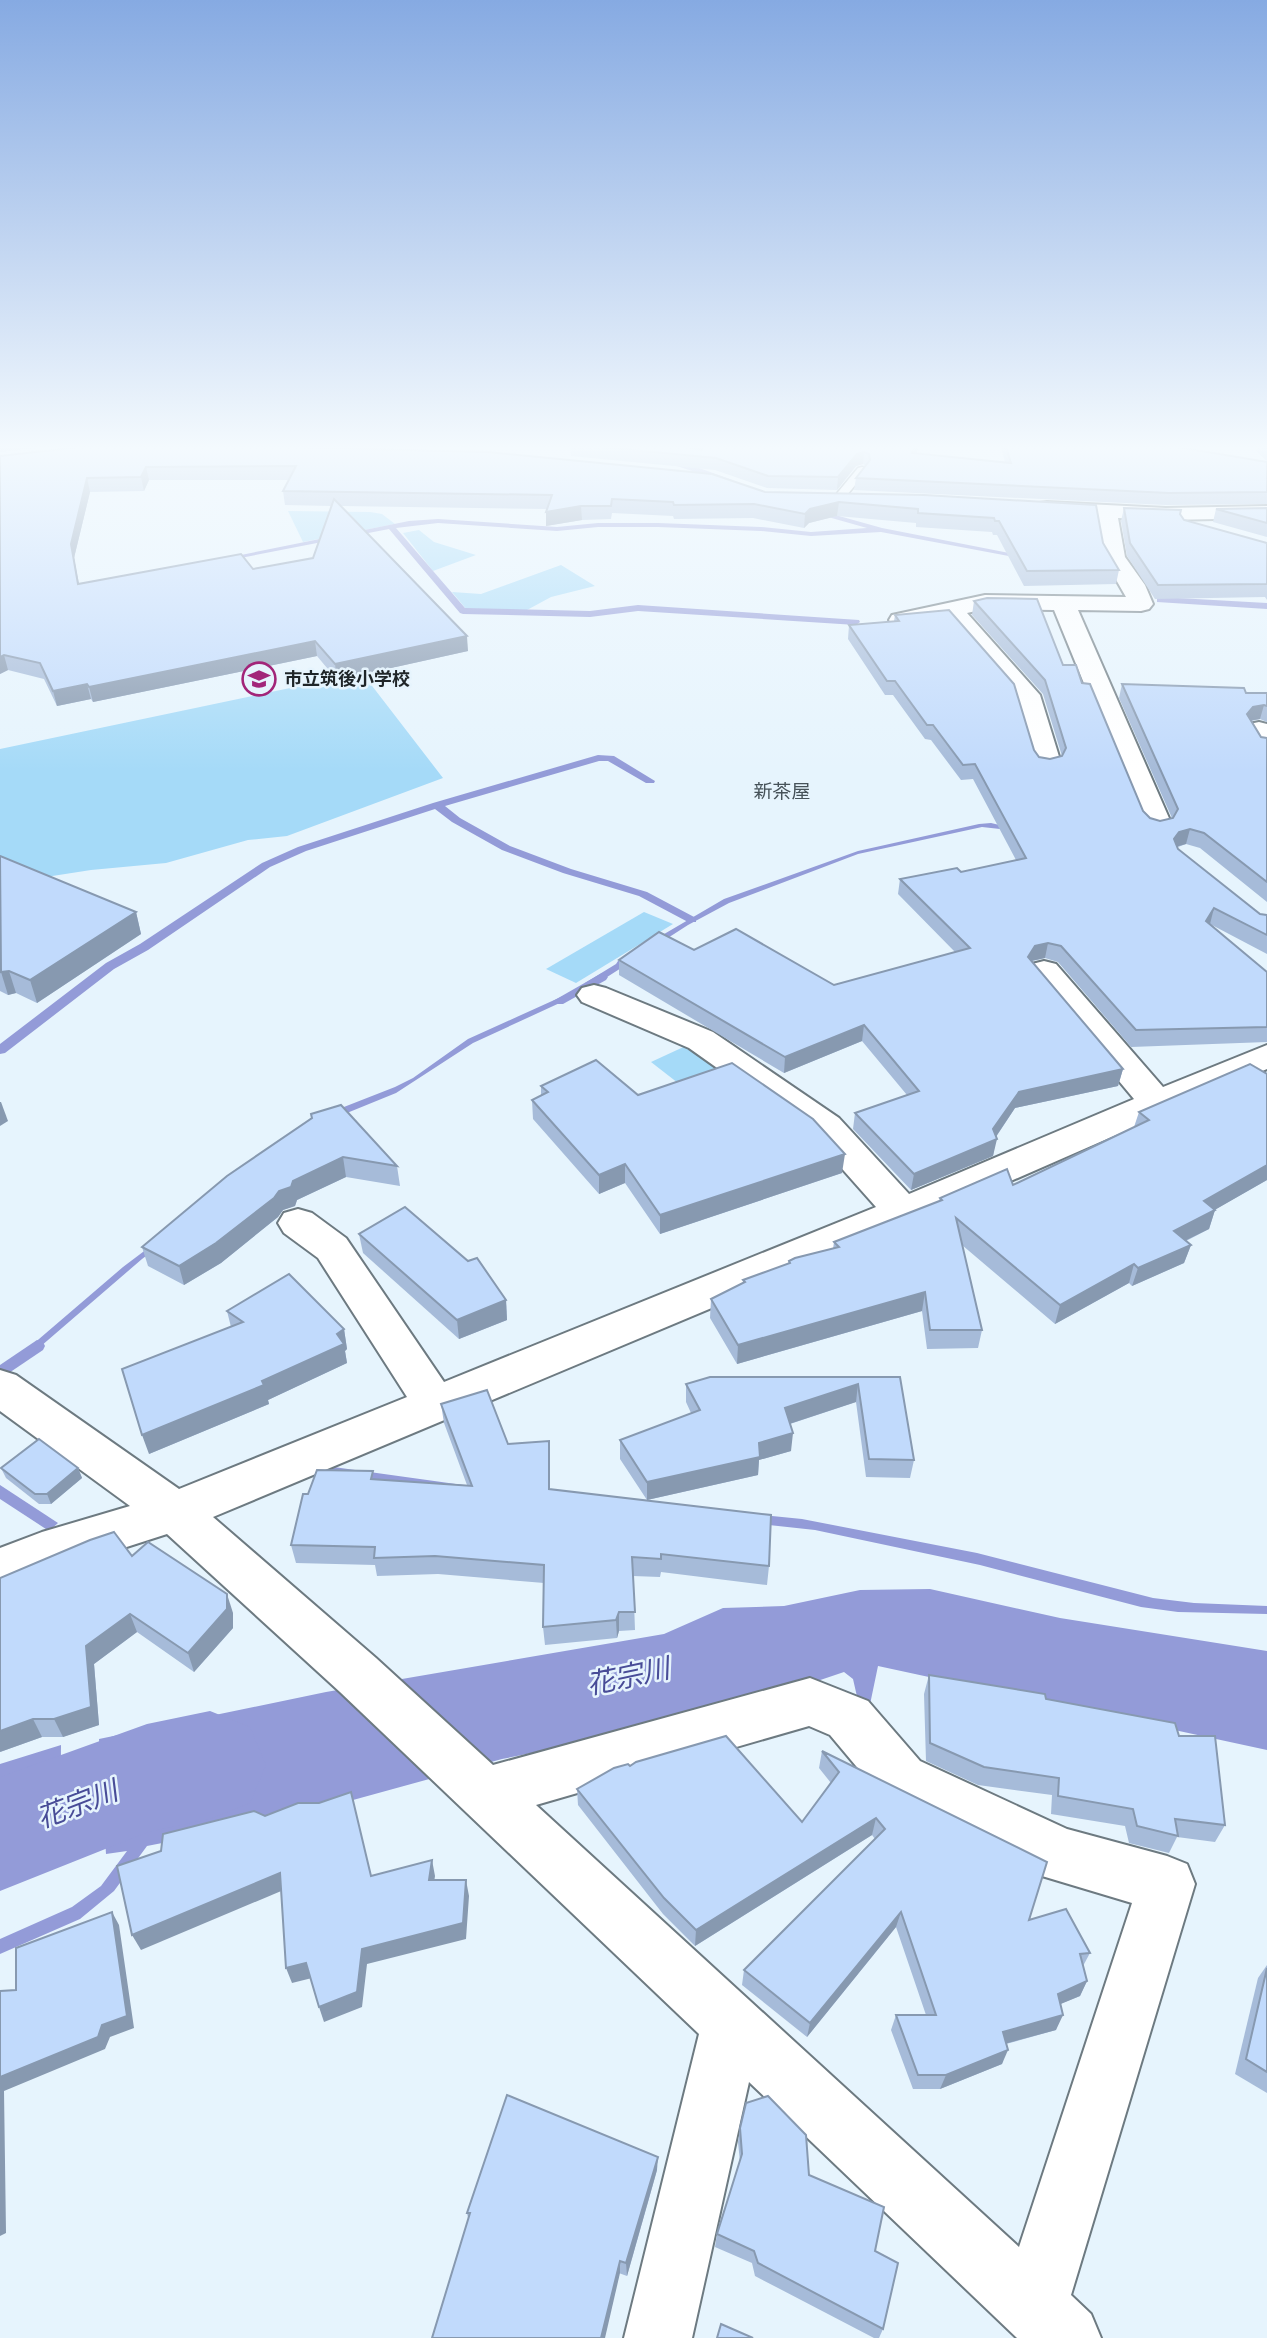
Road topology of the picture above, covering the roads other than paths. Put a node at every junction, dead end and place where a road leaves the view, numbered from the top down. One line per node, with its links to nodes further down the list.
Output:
1 (1113, 553): 2 (street)
2 (1062, 601): 3 (street); 6 (street)
3 (950, 609): 4 (street); 5 (street)
4 (901, 620)
5 (1047, 763)
6 (1157, 825)
7 (1044, 971): 10 (street)
8 (594, 995): 11 (street)
9 (1265, 1059): 10 (street)
10 (1157, 1103): 11 (street)
11 (903, 1212): 14 (street)
12 (298, 1223): 14 (street)
13 (0, 1387): 15 (street)
14 (435, 1405): 15 (street)
15 (175, 1513): 16 (street); 17 (street)
16 (0, 1570)
17 (478, 1788): 18 (street); 19 (street)
18 (731, 2025): 19 (street); 20 (street)
19 (1050, 2322)
20 (658, 2337)

